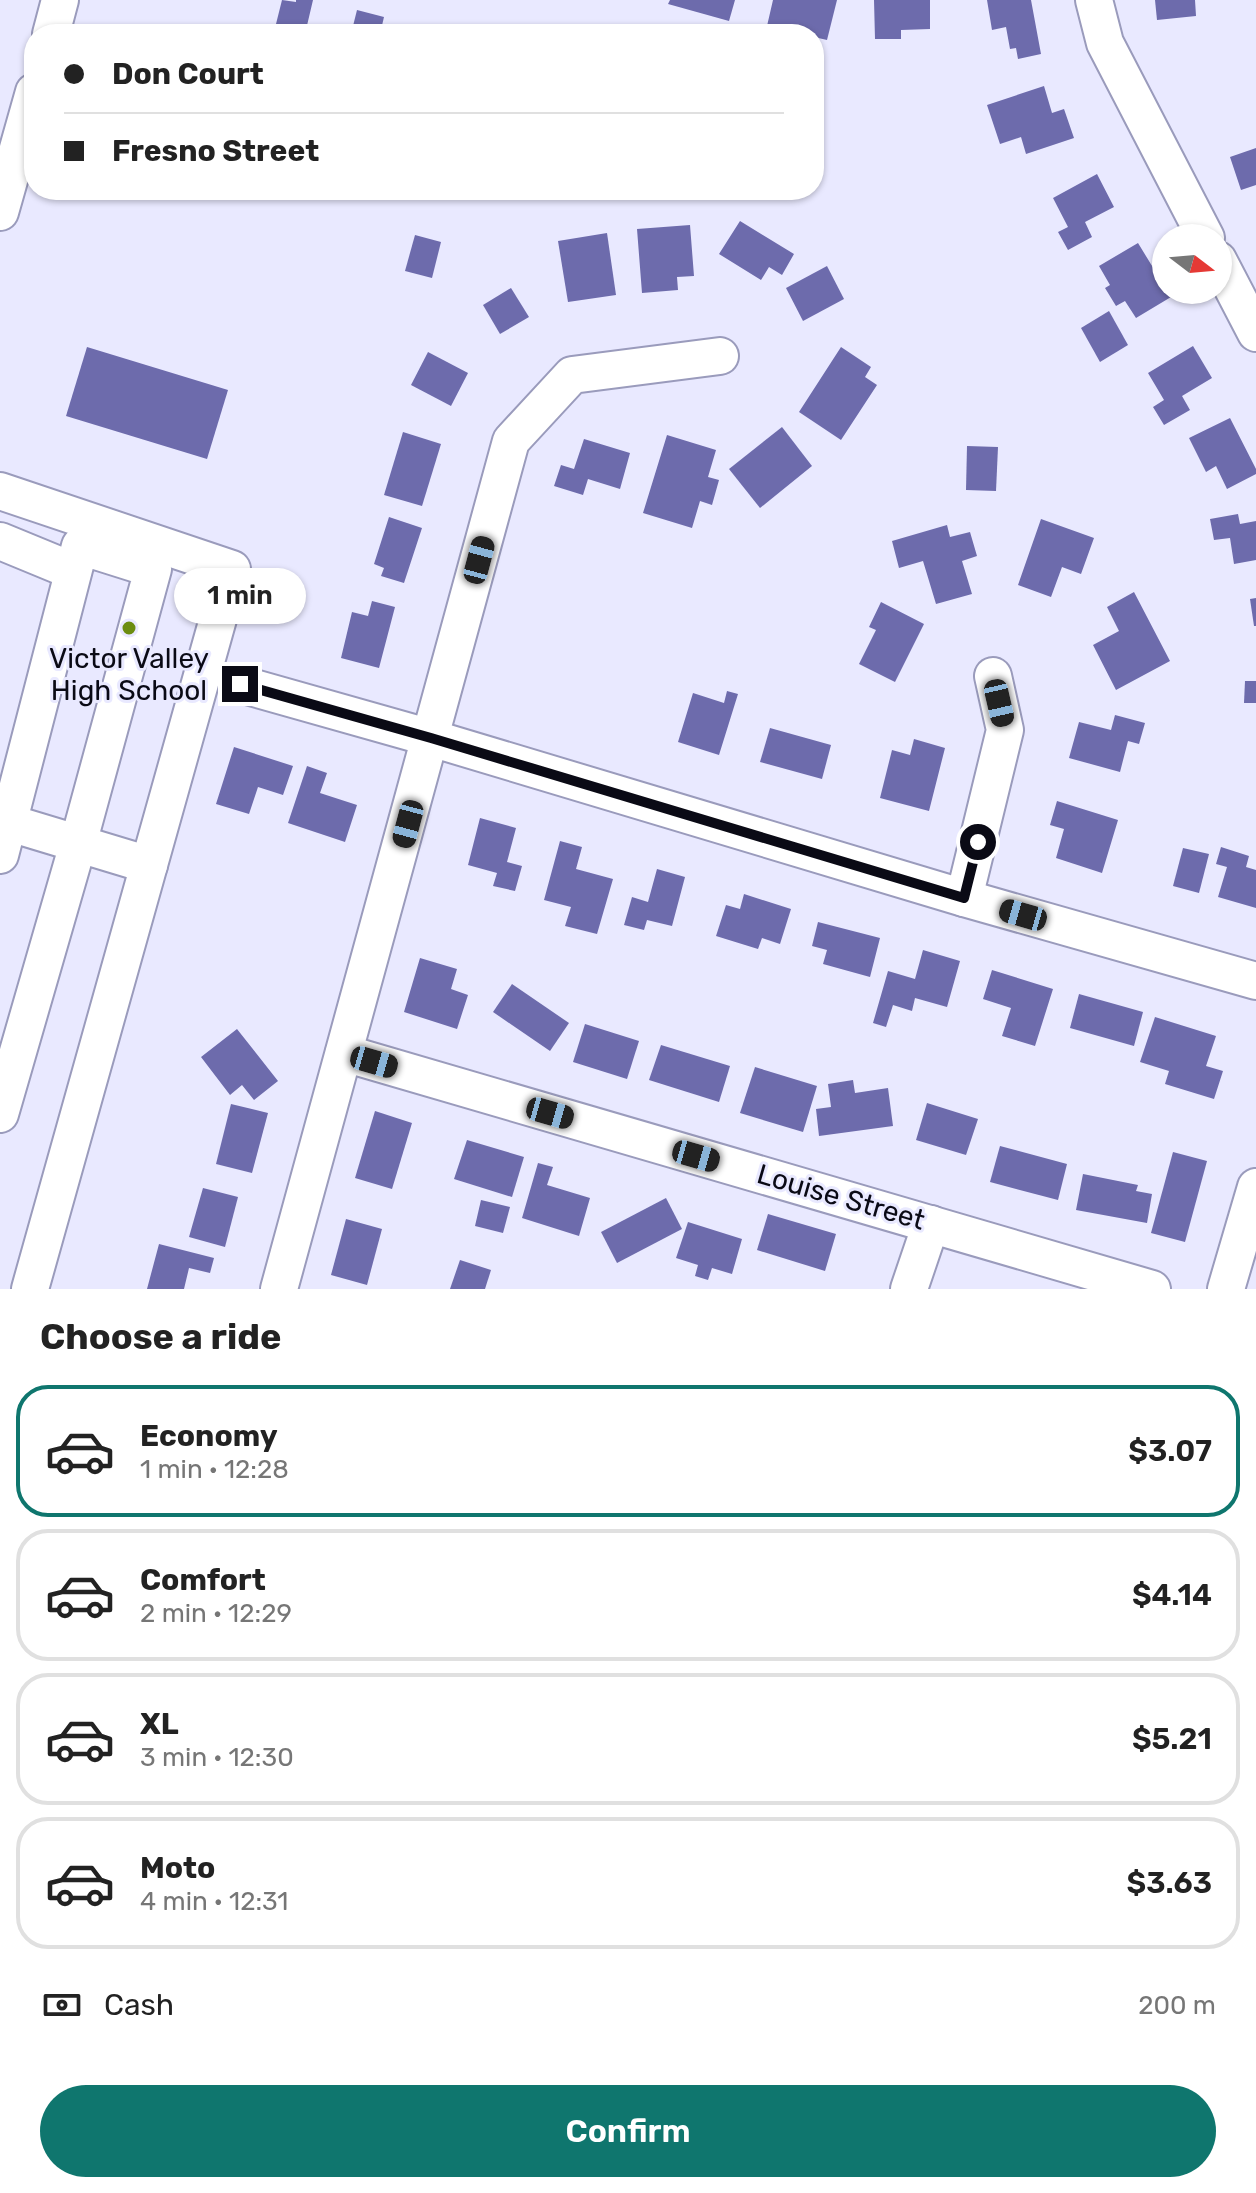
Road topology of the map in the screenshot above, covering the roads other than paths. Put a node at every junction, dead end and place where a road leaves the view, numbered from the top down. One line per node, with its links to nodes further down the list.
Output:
1 (60, 0): 3 (street)
2 (1094, 0): 6 (street)
3 (54, 24)
4 (24, 127): 5 (street)
5 (0, 212)
6 (1199, 224)
7 (1234, 271): 8 (street)
8 (1256, 333)
9 (720, 356): 15 (street)
10 (0, 491): 18 (street)
11 (0, 541): 12 (street)
12 (73, 571): 16 (street); 17 (street)
13 (993, 676): 19 (street)
14 (240, 684): 15 (street)
15 (431, 738): 19 (street); 21 (street)
16 (3, 833): 17 (street)
17 (78, 844): 18 (street); 22 (street)
18 (149, 865): 25 (street)
19 (964, 898): 20 (street)
20 (1256, 981)
21 (344, 1053): 24 (street, Louise Street); 26 (street)
22 (0, 1114)
23 (1256, 1187): 29 (street)
24 (931, 1224): 27 (street); 28 (street, Louise Street)
25 (30, 1289)
26 (279, 1289)
27 (909, 1289)
28 (1152, 1289)
29 (1226, 1289)

